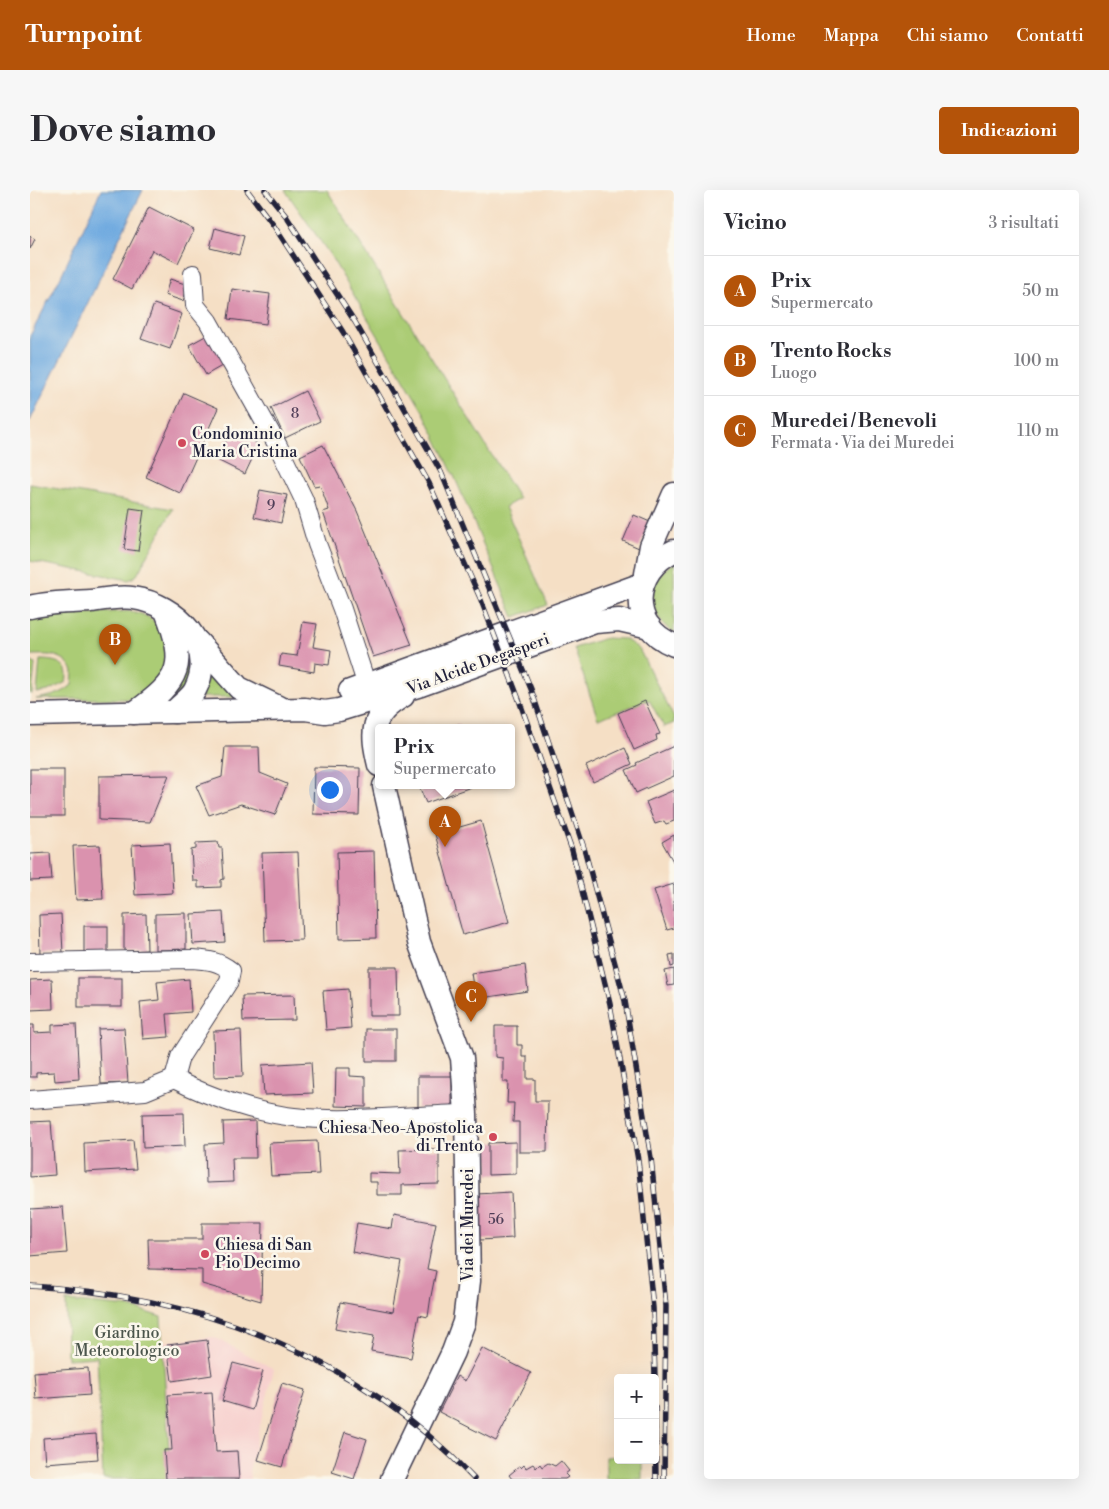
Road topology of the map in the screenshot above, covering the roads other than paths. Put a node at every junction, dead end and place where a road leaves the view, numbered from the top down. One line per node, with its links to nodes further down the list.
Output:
1 (193, 274): 11 (street)
2 (674, 494): 4 (street)
3 (674, 550): 4 (street)
4 (644, 579): 7 (street); 11 (street, Via Alcide Degasperi)
5 (30, 607): 6 (street)
6 (166, 611): 8 (street); 15 (street)
7 (650, 627): 9 (street); 10 (street, Via Alcide Degasperi)
8 (197, 640): 12 (street); 14 (street)
9 (674, 645)
10 (421, 685): 13 (street, Via Alcide Degasperi); 17 (street)
11 (367, 686): 13 (street, Via Alcide Degasperi)
12 (282, 709): 13 (street, Via Alcide Degasperi); 14 (street, Via Alcide Degasperi)
13 (305, 709)
14 (174, 712): 15 (street, Via Alcide Degasperi)
15 (134, 713): 16 (street, Via Alcide Degasperi)
16 (30, 715)
17 (375, 748)
18 (385, 789): 22 (street, Via dei Muredei)
19 (30, 962): 20 (street)
20 (174, 1079): 21 (street); 22 (street)
21 (30, 1100)
22 (466, 1114): 23 (street, Via dei Muredei)
23 (392, 1479)

